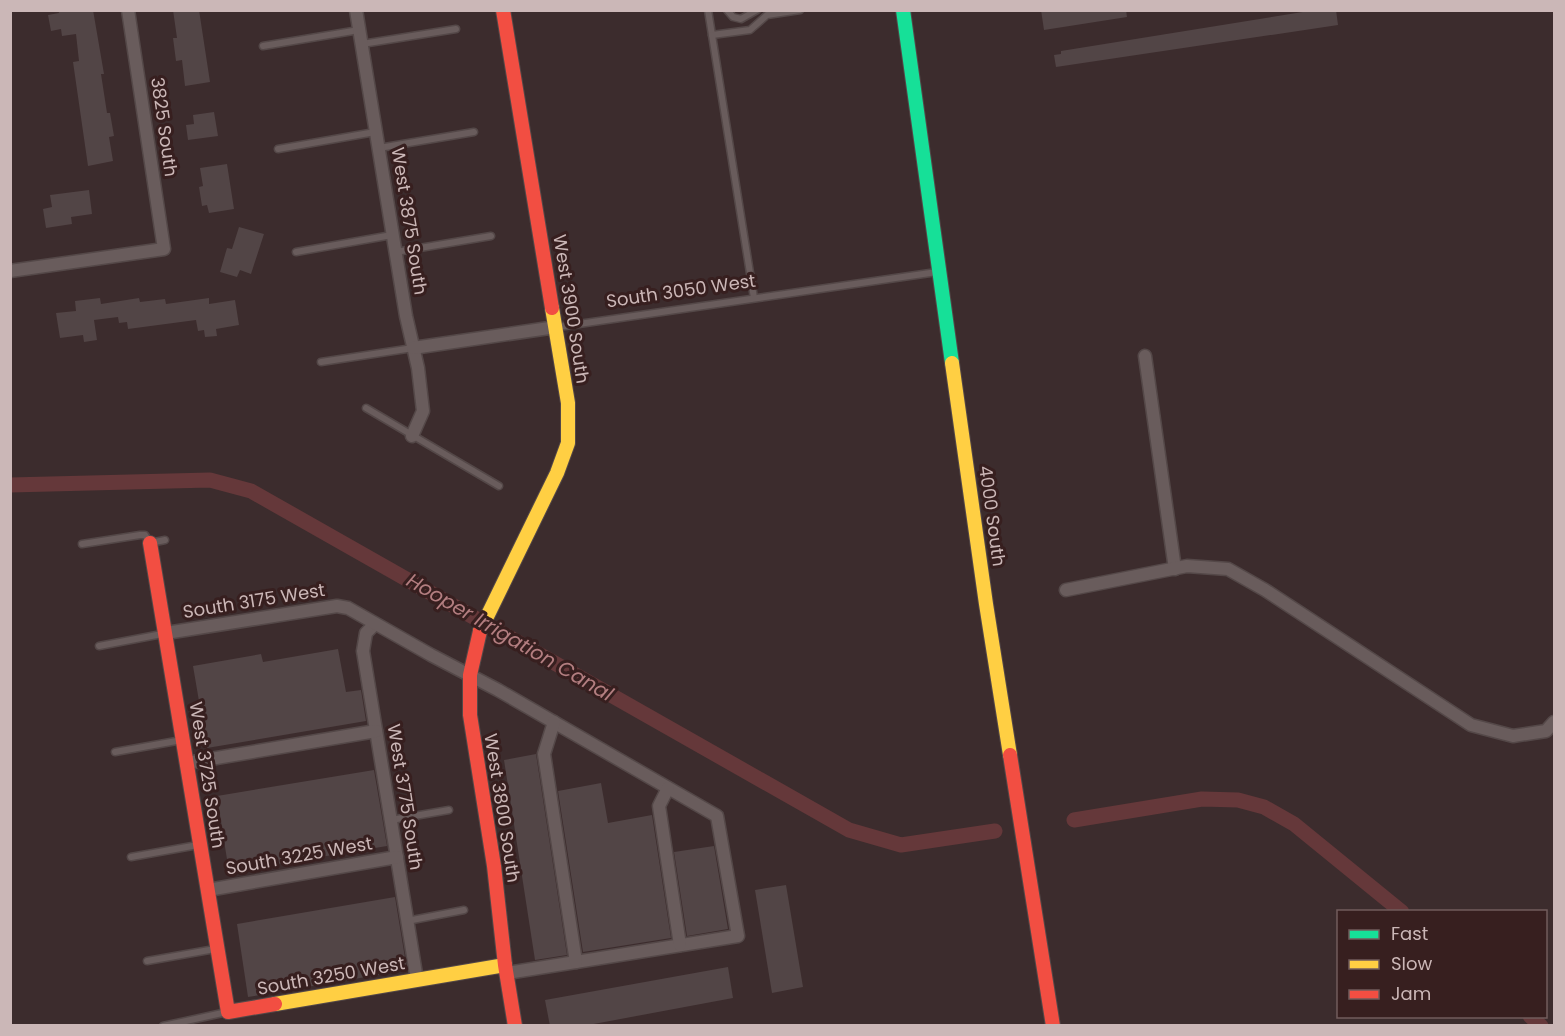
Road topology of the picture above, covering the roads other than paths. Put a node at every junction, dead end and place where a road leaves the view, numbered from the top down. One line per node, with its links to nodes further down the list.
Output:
1 (128, 10): 22 (street, 3825 South)
2 (356, 10): 10 (street, West 3875 South)
3 (503, 10): 25 (street, West 3900 South)
4 (708, 10): 11 (lane)
5 (728, 10): 6 (lane)
6 (757, 10)
7 (800, 10): 11 (lane)
8 (903, 10): 23 (street, 4000 South)
9 (456, 29): 12 (lane)
10 (359, 30): 12 (street, West 3875 South); 13 (lane)
11 (712, 35): 24 (lane)
12 (362, 44): 14 (street, West 3875 South)
13 (263, 46)
14 (376, 131): 16 (street, West 3875 South); 17 (lane)
15 (474, 132): 16 (lane)
16 (379, 148): 18 (street, West 3875 South)
17 (278, 149)
18 (392, 234): 20 (lane); 21 (street, West 3875 South)
19 (491, 236): 21 (lane)
20 (296, 252)
21 (396, 252): 26 (street, West 3875 South)
22 (10, 271)
23 (940, 272): 24 (lane, South 3050 West); 66 (street, 4000 South)
24 (754, 298): 25 (lane, South 3050 West)
25 (556, 327): 26 (street, South 3050 West); 37 (street, West 3900 South)
26 (413, 348): 28 (lane, South 3050 West); 30 (street, West 3875 South)
27 (1145, 356): 35 (street)
28 (321, 362)
29 (366, 408): 30 (lane)
30 (412, 436): 31 (lane)
31 (499, 486)
32 (165, 540): 33 (lane)
33 (150, 543): 34 (lane); 39 (street, West 3725 South)
34 (82, 544)
35 (1175, 568): 36 (street); 43 (street)
36 (1066, 590)
37 (494, 599): 41 (street, West 3800 South)
38 (375, 624): 39 (street, South 3175 West); 41 (street, South 3175 West); 44 (street, West 3775 South)
39 (166, 633): 40 (lane, South 3175 West); 45 (street, West 3725 South)
40 (99, 646)
41 (470, 675): 42 (street, South 3175 West); 61 (street, West 3800 South)
42 (554, 722): 48 (street, South 3175 West); 60 (street)
43 (1554, 722)
44 (376, 731): 47 (street); 50 (street, West 3775 South)
45 (183, 740): 46 (lane); 47 (street, West 3725 South)
46 (115, 752)
47 (187, 763): 51 (street, West 3725 South)
48 (668, 788): 57 (street); 57 (street, South 3175 West)
49 (449, 810): 50 (lane)
50 (391, 820): 53 (street, West 3775 South)
51 (200, 844): 52 (lane); 54 (street, West 3725 South)
52 (131, 856)
53 (397, 857): 54 (street, South 3225 West); 56 (street, West 3775 South)
54 (208, 890): 58 (street, West 3725 South)
55 (464, 910): 56 (lane)
56 (407, 921): 62 (street, West 3775 South)
57 (680, 945): 60 (street)
58 (217, 948): 59 (lane); 63 (street, West 3725 South)
59 (147, 961)
60 (576, 962): 61 (street)
61 (506, 969): 62 (street, South 3250 West); 65 (street, West 3800 South)
62 (417, 980): 63 (street, South 3250 West)
63 (228, 1012): 64 (lane, South 3250 West)
64 (163, 1026)
65 (515, 1026)
66 (1053, 1026)

